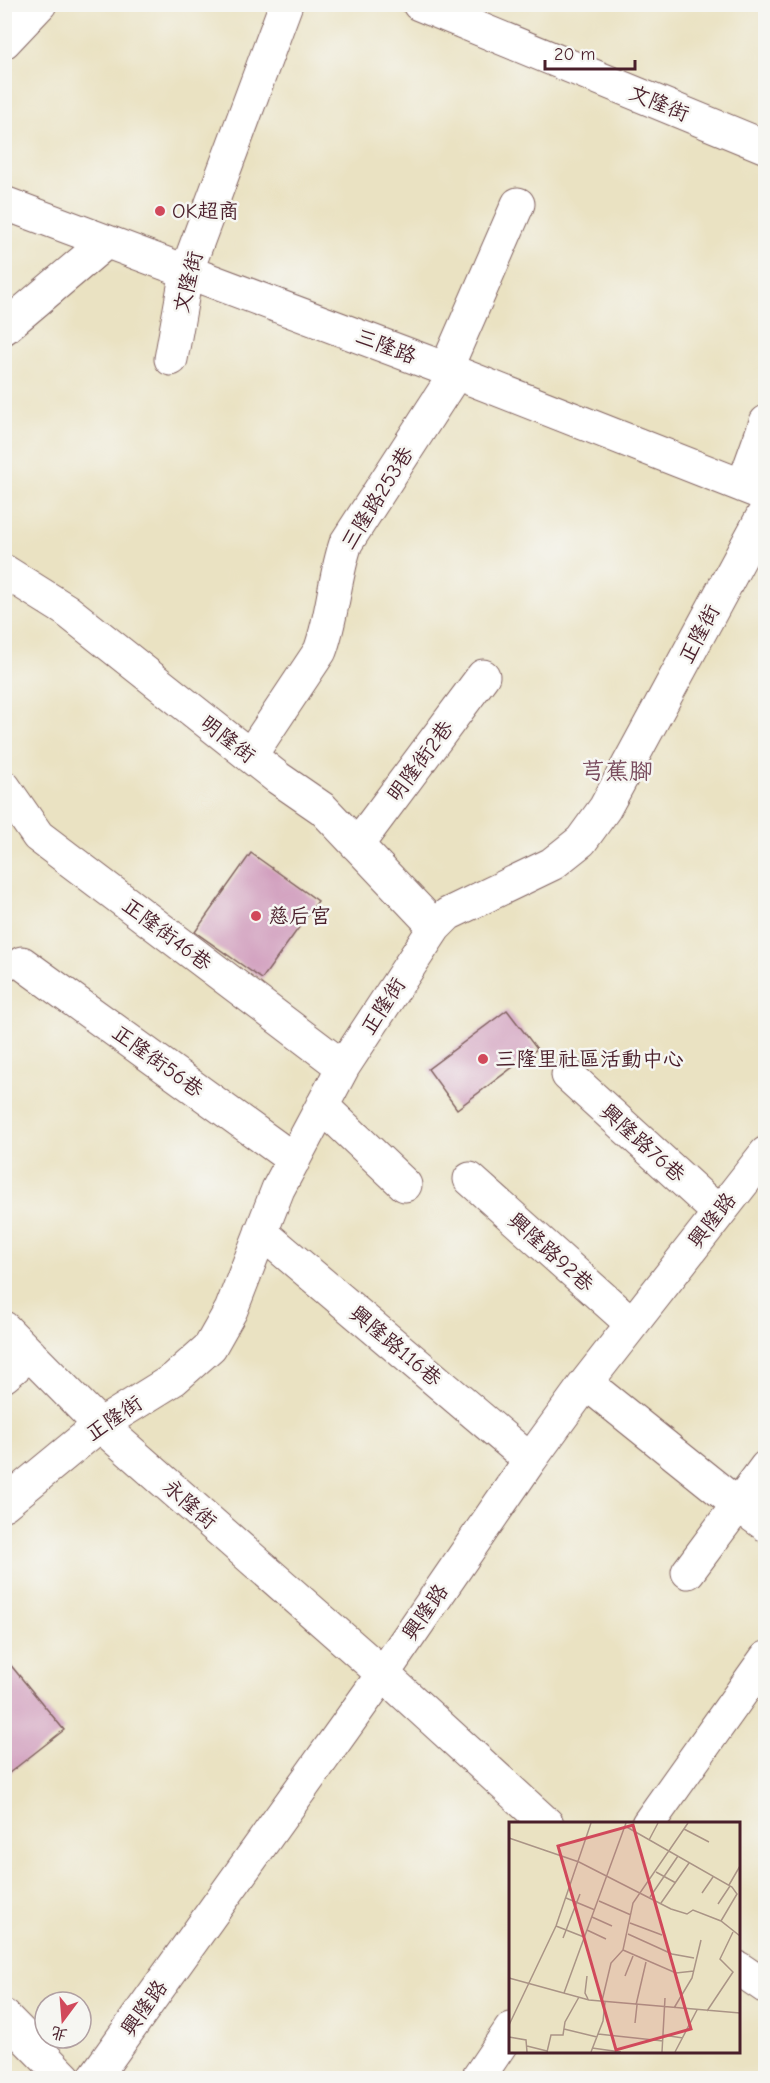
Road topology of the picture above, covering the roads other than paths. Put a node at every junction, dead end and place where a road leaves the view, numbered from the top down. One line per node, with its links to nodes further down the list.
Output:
1 (40, 4): 4 (street)
2 (419, 4): 5 (street, 文隆街)
3 (275, 8): 9 (street, 文隆街)
4 (4, 42)
5 (765, 147)
6 (4, 202): 8 (street, 三隆路)
7 (518, 204): 12 (street, 三隆路253巷)
8 (106, 242): 9 (street, 三隆路); 10 (street)
9 (187, 270): 11 (street, 文隆街); 12 (street, 三隆路)
10 (4, 328)
11 (171, 359)
12 (451, 371): 14 (street, 三隆路); 18 (street, 三隆路253巷)
13 (765, 422): 14 (street)
14 (754, 490)
15 (765, 510): 21 (street, 正隆街)
16 (4, 571): 18 (street, 明隆街)
17 (483, 676): 20 (street, 明隆街2巷)
18 (250, 756): 20 (street, 明隆街)
19 (4, 787): 23 (street, 正隆街46巷)
20 (357, 845): 21 (street, 明隆街)
21 (435, 927): 23 (street, 正隆街)
22 (22, 963): 27 (street, 正隆街56巷)
23 (343, 1067): 25 (street, 正隆街)
24 (568, 1075): 30 (street, 興隆路76巷)
25 (322, 1107): 27 (street, 正隆街); 29 (street)
26 (764, 1156): 30 (street, 興隆路)
27 (294, 1160): 31 (street, 正隆街)
28 (470, 1179): 32 (street, 興隆路92巷)
29 (405, 1185)
30 (718, 1212): 32 (street, 興隆路)
31 (261, 1232): 37 (street, 正隆街); 38 (street, 興隆路116巷)
32 (632, 1324): 36 (street, 興隆路)
33 (4, 1328): 34 (street, 永隆街)
34 (30, 1354): 35 (street); 37 (street, 永隆街)
35 (4, 1376)
36 (586, 1383): 38 (street, 興隆路); 41 (street)
37 (100, 1425): 40 (street, 正隆街); 45 (street, 永隆街)
38 (530, 1460): 45 (street, 興隆路)
39 (765, 1467): 41 (street)
40 (4, 1504)
41 (738, 1505): 42 (street); 43 (street)
42 (765, 1525)
43 (688, 1572)
44 (765, 1658): 47 (street)
45 (383, 1674): 46 (street, 永隆街); 53 (street, 興隆路)
46 (545, 1822)
47 (649, 1822)
48 (740, 1969): 49 (street)
49 (765, 1987)
50 (4, 2016): 52 (street)
51 (509, 2031): 54 (street)
52 (65, 2079)
53 (94, 2079)
54 (478, 2079)

